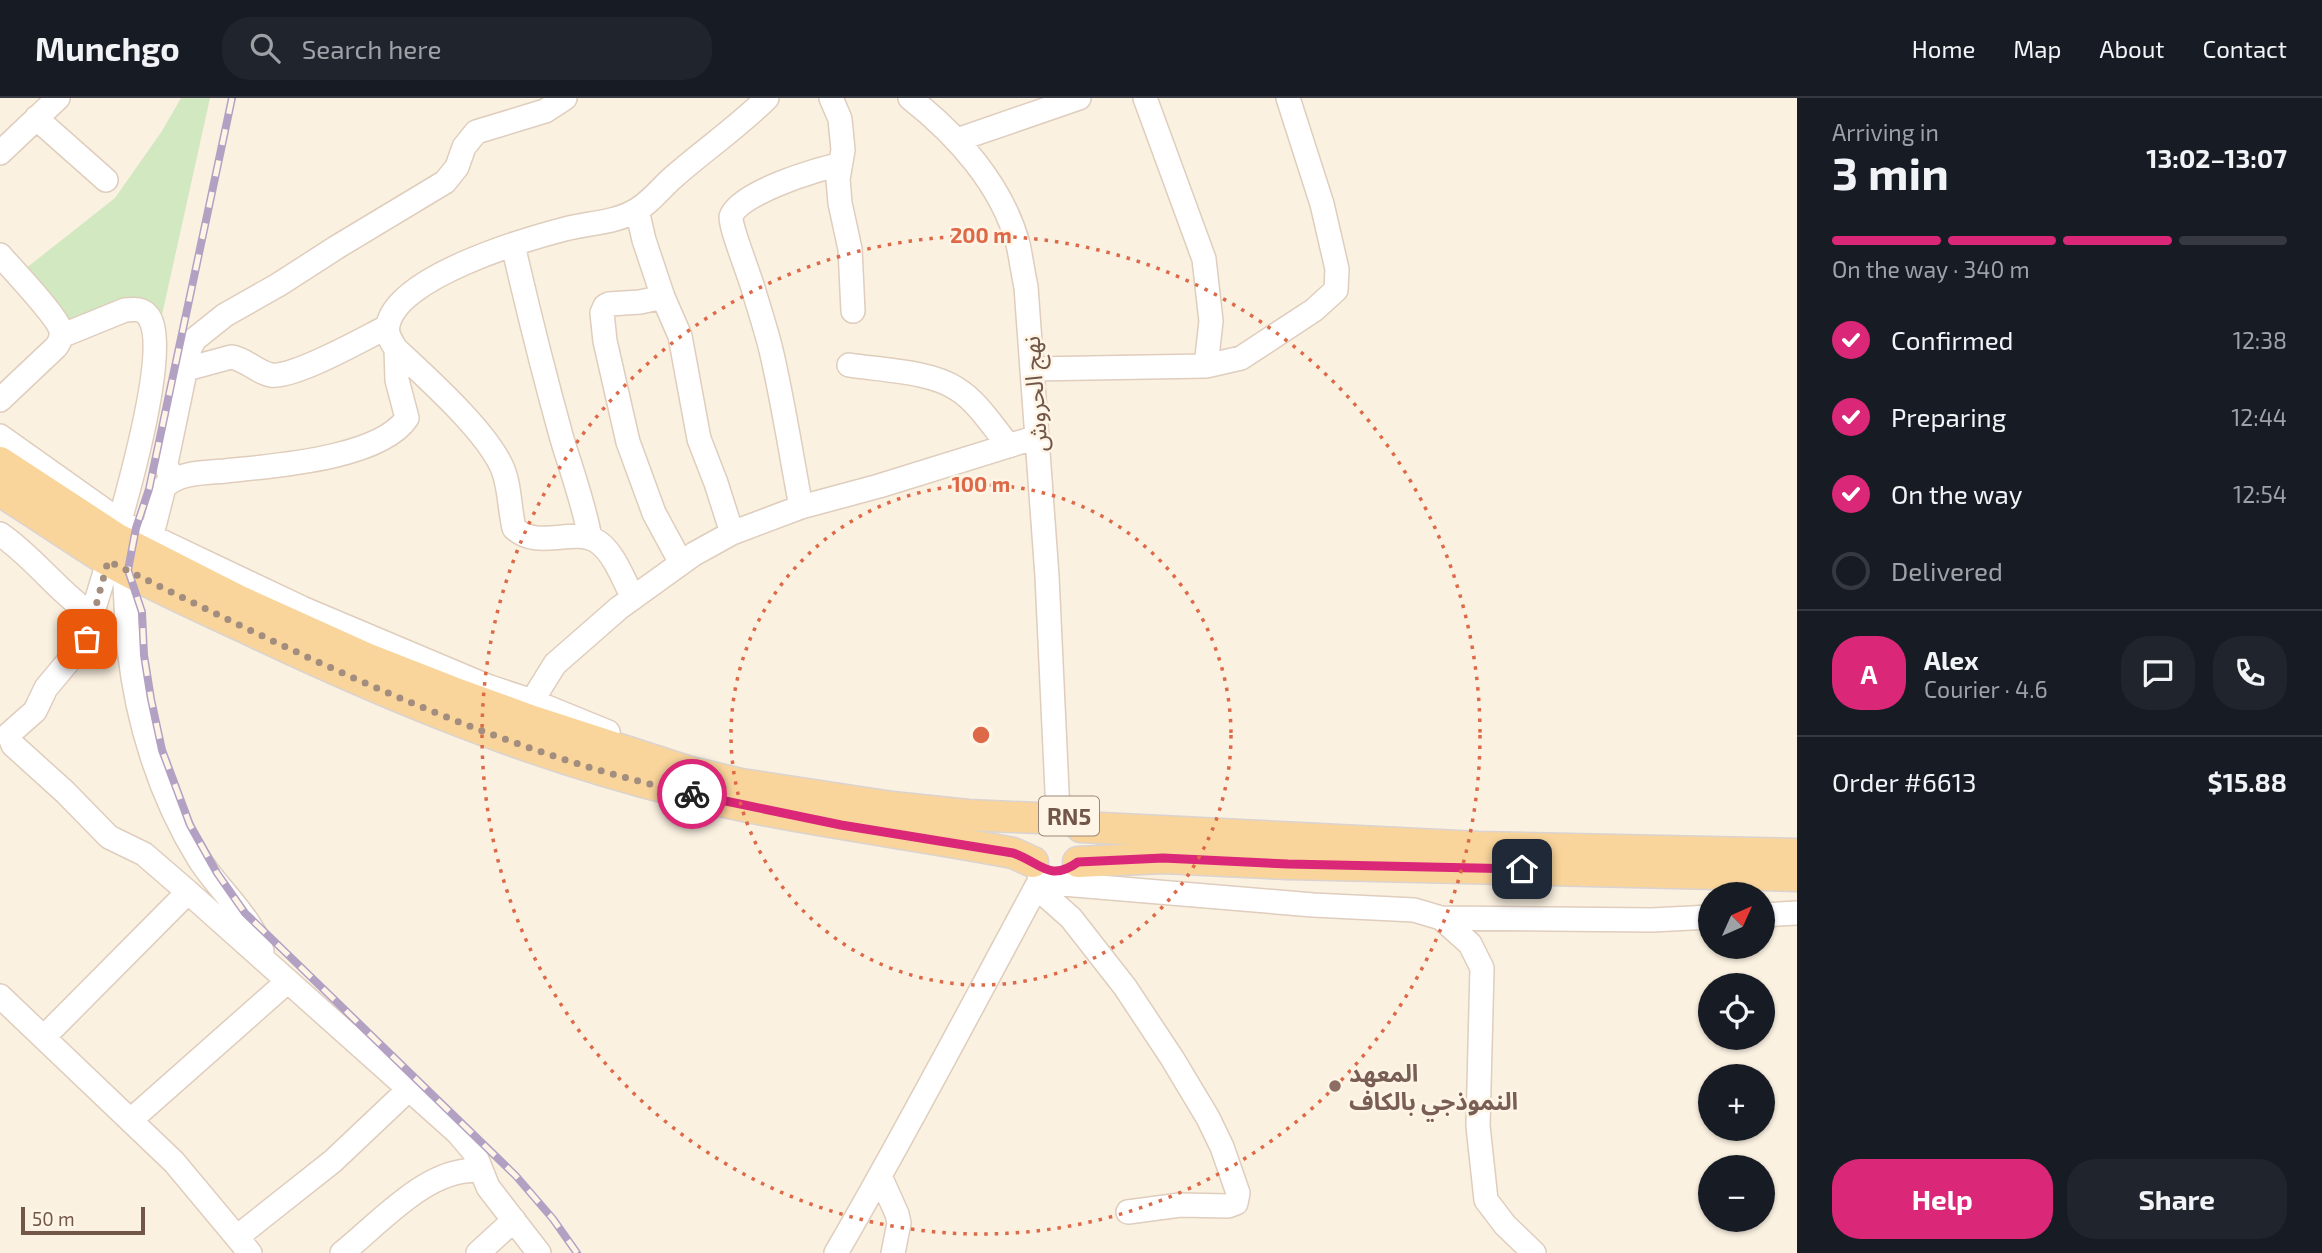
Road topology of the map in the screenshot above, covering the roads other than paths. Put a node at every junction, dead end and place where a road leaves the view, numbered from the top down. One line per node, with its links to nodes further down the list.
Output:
1 (58, 98): 9 (street)
2 (565, 98): 24 (street)
3 (767, 98): 14 (street)
4 (831, 98): 12 (street)
5 (910, 98): 10 (street, نهج الحروش)
6 (1079, 98): 10 (street)
7 (1145, 98): 23 (street)
8 (1288, 98): 23 (street)
9 (36, 118): 11 (street); 13 (street)
10 (957, 140): 25 (street, نهج الحروش)
11 (0, 153)
12 (839, 165): 18 (street); 33 (street)
13 (107, 180)
14 (637, 210): 15 (street); 17 (street)
15 (513, 245): 19 (street); 36 (street)
16 (0, 255): 20 (street)
17 (663, 297): 34 (street); 38 (street)
18 (853, 311)
19 (387, 327): 21 (street); 24 (street)
20 (61, 336): 26 (street); 37 (street)
21 (396, 349): 31 (street); 36 (street)
22 (849, 365): 29 (street)
23 (1206, 366): 25 (street)
24 (187, 369): 31 (street)
25 (1032, 369): 28 (street, نهج الحروش)
26 (0, 400)
27 (0, 436): 37 (street)
28 (1037, 437): 29 (street); 43 (street, نهج الحروش)
29 (1009, 446): 33 (street)
30 (0, 461): 37 (main road, RN5)
31 (171, 480): 37 (street)
32 (0, 491): 37 (main road, RN5)
33 (801, 507): 34 (street)
34 (732, 533): 38 (street)
35 (0, 534): 40 (street)
36 (590, 538): 39 (street)
37 (130, 551): 40 (street); 41 (street); 42 (main road, RN5); 46 (main road, RN5); 53 (street)
38 (681, 563): 39 (street)
39 (633, 598): 41 (street)
40 (92, 615): 48 (street)
41 (532, 701): 42 (street)
42 (687, 771): 43 (main road, RN5)
43 (1059, 819): 44 (main road, RN5); 45 (main road, RN5); 46 (main road, RN5)
44 (1797, 853)
45 (1078, 862): 46 (main road, RN5); 47 (main road, RN5)
46 (1037, 875): 51 (street); 60 (street); 61 (street)
47 (1797, 876)
48 (188, 892): 53 (street); 56 (street)
49 (1797, 914): 50 (street)
50 (1775, 915)
51 (1441, 918): 52 (street); 69 (street)
52 (1698, 918)
53 (264, 960): 54 (street)
54 (288, 981): 57 (street); 58 (street)
55 (0, 996): 56 (street)
56 (45, 1037): 58 (street)
57 (408, 1090): 59 (street); 63 (street)
58 (132, 1119): 63 (street)
59 (481, 1171): 62 (street); 64 (street)
60 (880, 1175): 67 (street); 68 (street)
61 (1128, 1212)
62 (514, 1220): 65 (street); 66 (street)
63 (244, 1245)
64 (342, 1253)
65 (478, 1253)
66 (539, 1253)
67 (836, 1253)
68 (893, 1253)
69 (1534, 1253)

